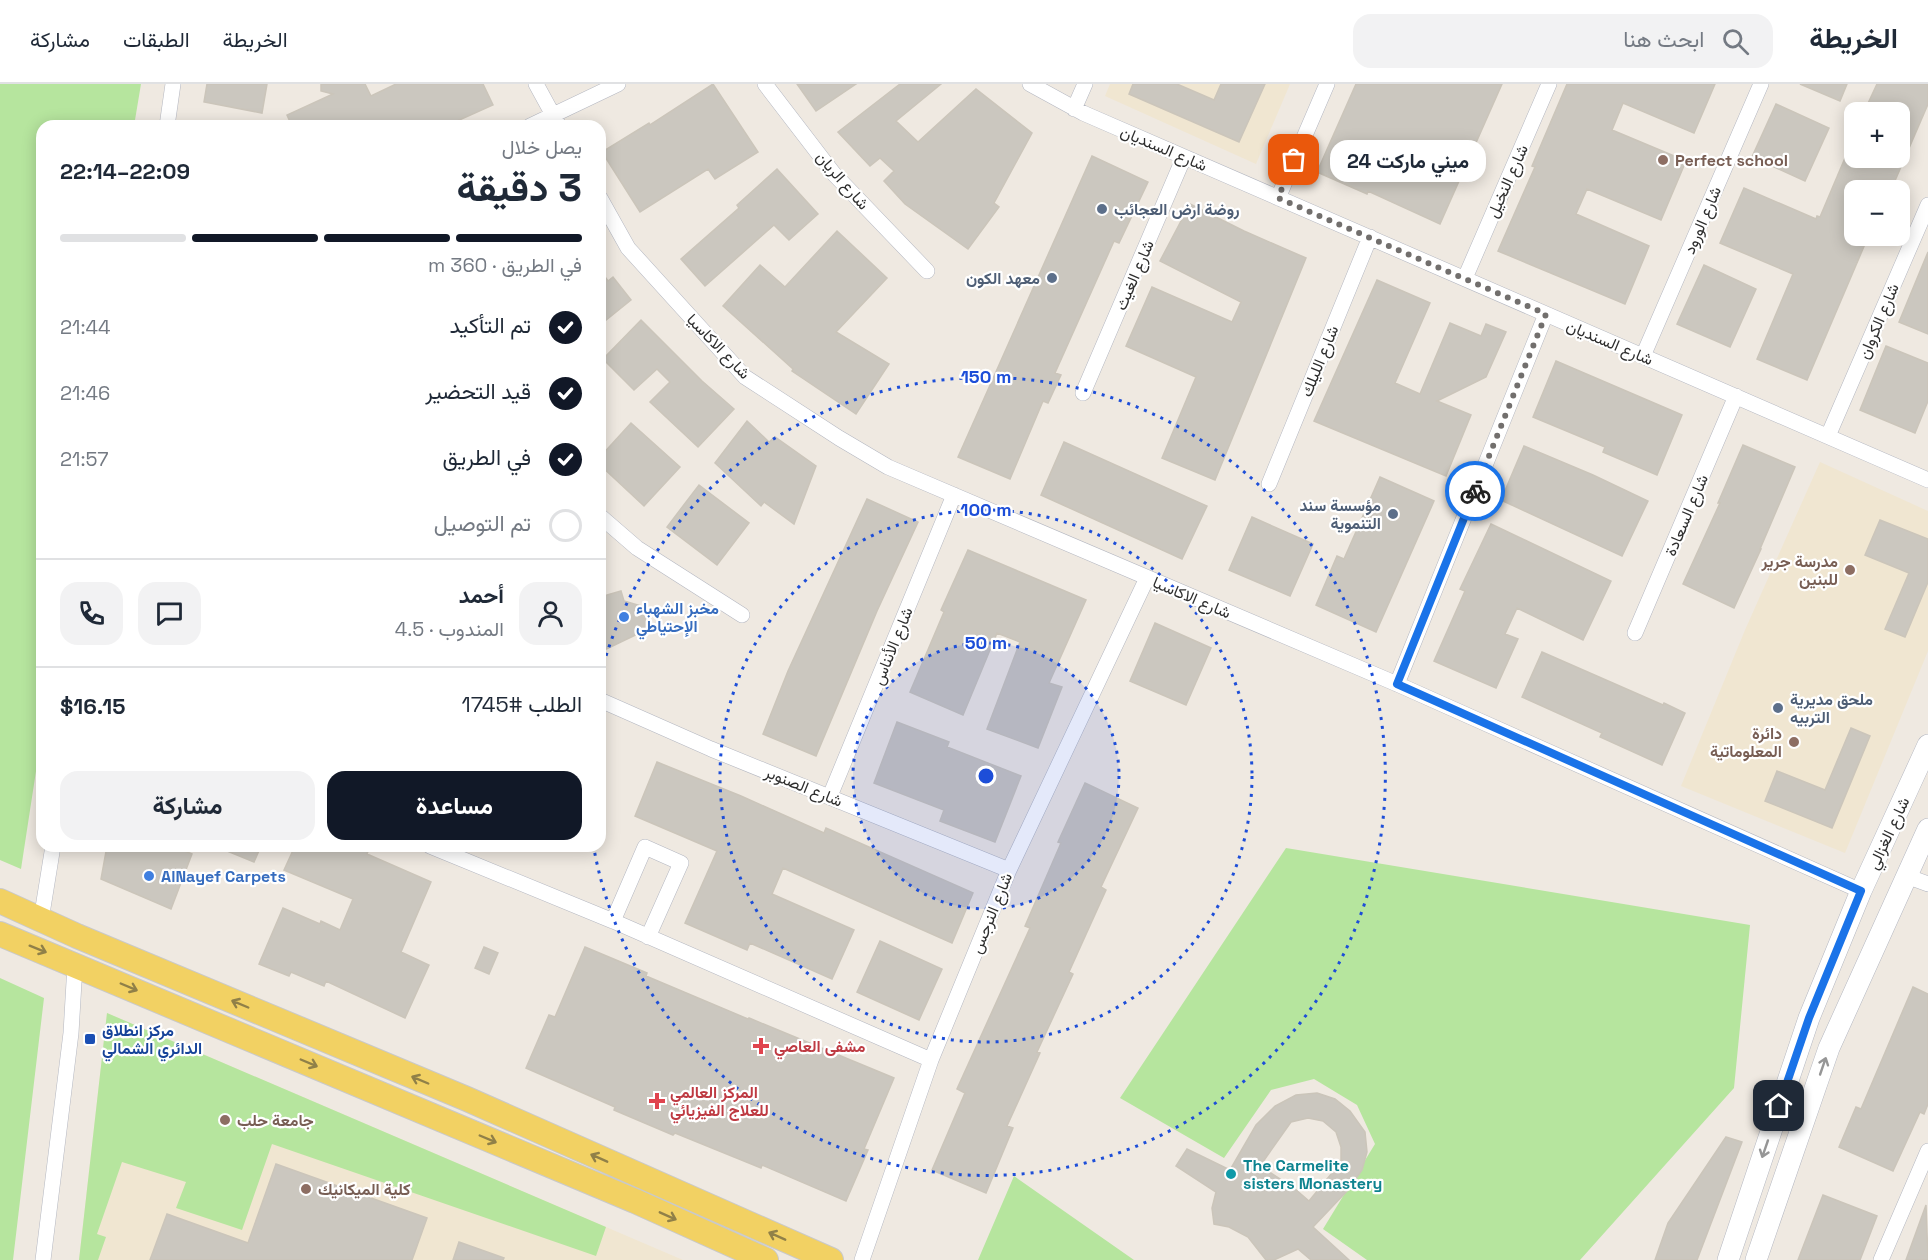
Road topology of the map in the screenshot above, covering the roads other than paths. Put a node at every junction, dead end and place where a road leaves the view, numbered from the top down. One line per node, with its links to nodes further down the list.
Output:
1 (173, 84): 11 (street)
2 (536, 84): 12 (street)
3 (618, 84): 13 (street)
4 (765, 84): 19 (street, شارع الريان)
5 (1030, 84): 10 (street, شارع السنديان)
6 (1084, 84): 10 (street)
7 (1327, 84): 15 (street)
8 (1549, 84): 20 (street, شارع النخيل)
9 (1761, 84): 22 (street, شارع الورود)
10 (1074, 109): 14 (street, شارع السنديان)
11 (168, 120)
12 (555, 120)
13 (558, 120)
14 (1184, 157): 15 (street, شارع السنديان); 23 (street, شارع الغيث)
15 (1278, 198): 18 (street, شارع السنديان)
16 (1928, 205): 25 (street, شارع الكروان)
17 (606, 209): 28 (street, شارع الاكاسيا)
18 (1370, 237): 20 (street, شارع السنديان); 27 (street, شارع الليلك)
19 (927, 271)
20 (1465, 278): 21 (street, شارع السنديان)
21 (1546, 314): 22 (street, شارع السنديان); 33 (street)
22 (1643, 356): 24 (street, شارع السنديان)
23 (1083, 393)
24 (1736, 396): 25 (street, شارع السنديان); 32 (street, شارع السعادة)
25 (1828, 436): 26 (street, شارع السنديان)
26 (1928, 480)
27 (1269, 484)
28 (954, 495): 30 (street, شارع الاكاسيا); 36 (street, شارع الأنناس)
29 (606, 521): 31 (street)
30 (1147, 578): 33 (street, شارع الاكاسيا); 40 (street, شارع النرجس)
31 (742, 615)
32 (1635, 633)
33 (1397, 684): 43 (street, شارع الاكاسيا)
34 (606, 703): 36 (street, شارع الصنوبر)
35 (1928, 745): 43 (main road, شارع الغزالي)
36 (830, 796): 40 (street, شارع الصنوبر)
37 (1928, 828): 41 (main road, شارع الغزالي)
38 (52, 852): 45 (street)
39 (445, 852): 46 (street)
40 (1009, 870): 50 (street, شارع النرجس)
41 (1906, 876): 42 (street); 57 (main road, شارع الغزالي, one-way to 41)
42 (1928, 884)
43 (1861, 891): 56 (main road, شارع الغزالي, one-way to 56)
44 (0, 901): 45 (main road)
45 (41, 920): 54 (main road, one-way to 45)
46 (613, 921): 48 (street); 48 (street)
47 (0, 934): 49 (main road, one-way to 49)
48 (648, 937): 50 (street)
49 (75, 965): 52 (street); 53 (main road, one-way to 53)
50 (931, 1060): 55 (street, شارع النرجس)
51 (1928, 1151): 58 (street)
52 (44, 1260)
53 (766, 1260)
54 (831, 1260)
55 (862, 1260)
56 (1728, 1260)
57 (1756, 1260)
58 (1881, 1260)

